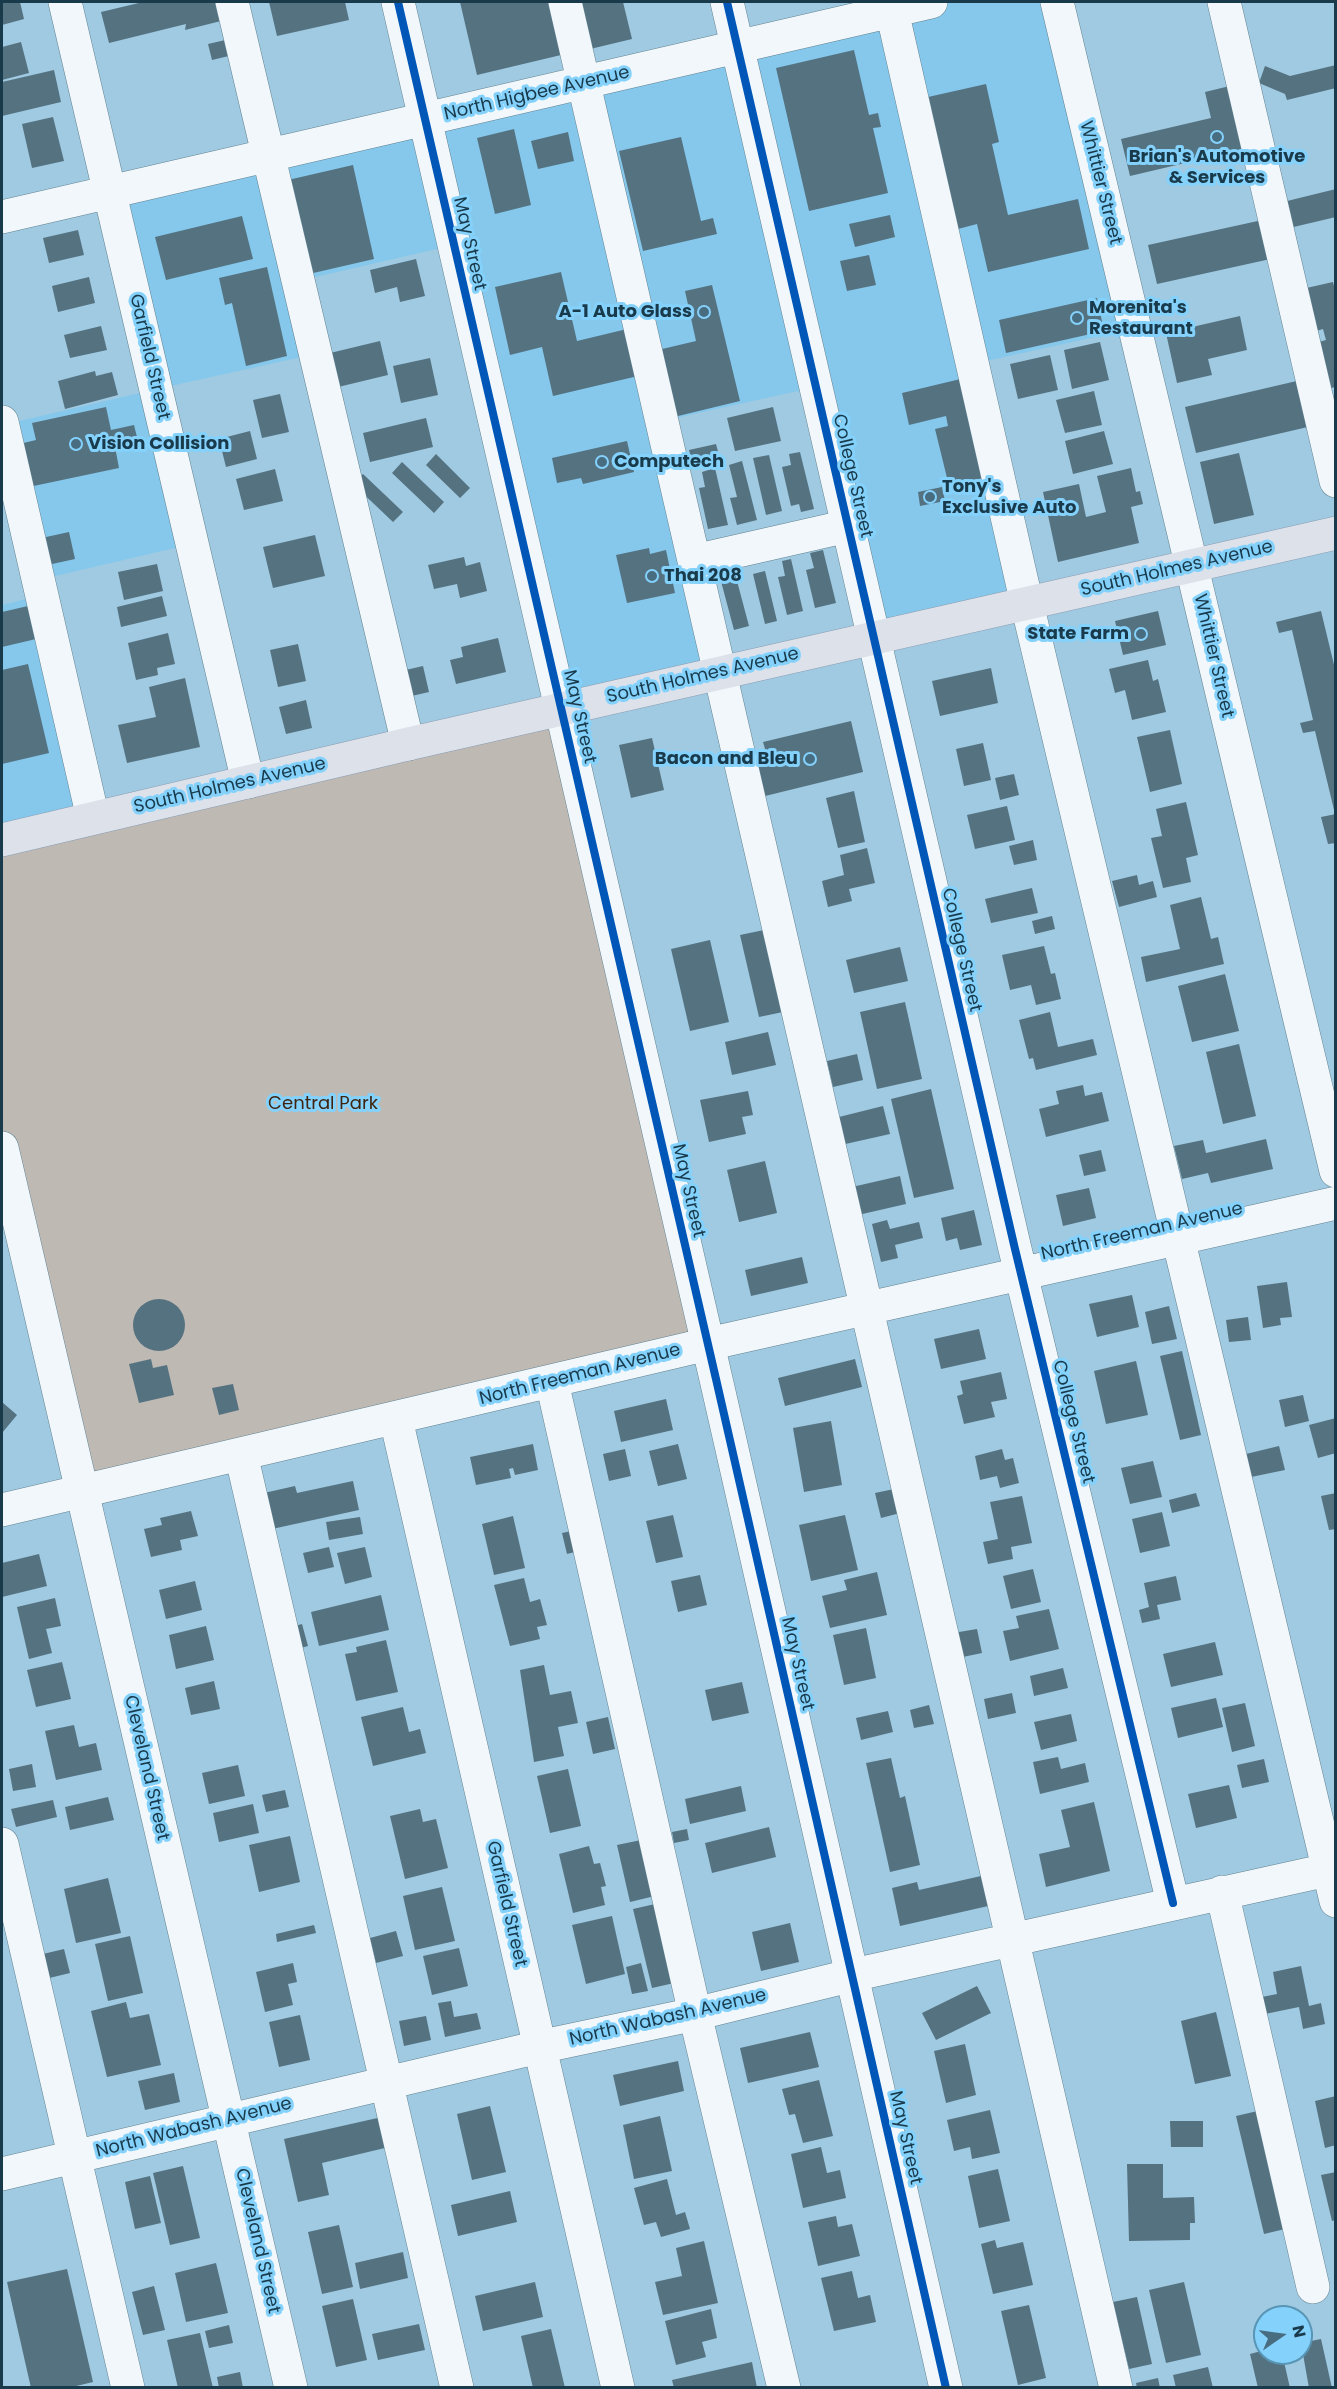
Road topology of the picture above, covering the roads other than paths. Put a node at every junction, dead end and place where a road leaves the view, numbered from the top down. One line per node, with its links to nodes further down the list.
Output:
1 (65, 2): 14 (street, Garfield Street)
2 (232, 2): 13 (street)
3 (398, 2): 12 (street, May Street)
4 (565, 2): 11 (street)
5 (727, 2): 10 (street, College Street)
6 (931, 2): 9 (street, North Higbee Avenue)
7 (1057, 2): 21 (street, Whittier Street)
8 (1224, 2): 17 (street)
9 (892, 11): 10 (street, North Higbee Avenue); 22 (street)
10 (737, 47): 11 (street, North Higbee Avenue); 18 (street, College Street)
11 (584, 83): 12 (street, North Higbee Avenue); 20 (street)
12 (425, 119): 13 (street, North Higbee Avenue); 25 (street, May Street)
13 (267, 155): 14 (street, North Higbee Avenue); 26 (street)
14 (111, 191): 15 (street, North Higbee Avenue); 27 (street, Garfield Street)
15 (2, 217)
16 (2, 422): 28 (street)
17 (1335, 481)
18 (848, 526): 20 (street); 23 (street, College Street)
19 (1335, 533): 21 (main road, South Holmes Avenue)
20 (694, 561): 24 (street)
21 (1191, 565): 22 (main road, South Holmes Avenue); 31 (street, Whittier Street)
22 (1028, 604): 23 (main road, South Holmes Avenue); 33 (street)
23 (874, 638): 24 (main road, South Holmes Avenue); 34 (street, College Street)
24 (720, 672): 25 (main road, South Holmes Avenue); 35 (street)
25 (561, 709): 26 (main road, South Holmes Avenue); 36 (street, May Street)
26 (408, 744): 27 (main road, South Holmes Avenue)
27 (248, 782): 28 (main road, South Holmes Avenue)
28 (93, 818): 29 (main road, South Holmes Avenue)
29 (2, 840)
30 (2, 1148): 40 (street, Cleveland Street)
31 (1335, 1171)
32 (1335, 1203): 33 (street, North Freeman Avenue)
33 (1179, 1239): 34 (street, North Freeman Avenue); 43 (street)
34 (1022, 1274): 35 (street, North Freeman Avenue); 46 (street, College Street)
35 (868, 1308): 36 (street, North Freeman Avenue); 47 (street)
36 (708, 1344): 37 (street, North Freeman Avenue); 48 (street, May Street)
37 (552, 1382): 38 (street, North Freeman Avenue); 49 (street)
38 (396, 1419): 39 (street, North Freeman Avenue); 50 (street, Garfield Street)
39 (241, 1454): 40 (street, North Freeman Avenue); 51 (street)
40 (81, 1491): 41 (street, North Freeman Avenue); 52 (street, Cleveland Street)
41 (2, 1510)
42 (2, 1844): 53 (street)
43 (1332, 1868): 44 (street, North Wabash Avenue); 45 (street)
44 (1222, 1892): 46 (street, North Wabash Avenue); 55 (street)
45 (1335, 1901)
46 (1173, 1903): 47 (street, North Wabash Avenue)
47 (1013, 1940): 48 (street, North Wabash Avenue); 62 (street)
48 (853, 1975): 49 (street, North Wabash Avenue); 61 (street, May Street)
49 (695, 2014): 50 (street, North Wabash Avenue); 60 (street)
50 (539, 2047): 51 (street, North Wabash Avenue); 59 (street, Garfield Street)
51 (385, 2083): 52 (street, North Wabash Avenue); 58 (street)
52 (229, 2118): 53 (street, North Wabash Avenue); 57 (street, Cleveland Street)
53 (75, 2157): 54 (street, North Wabash Avenue); 56 (street)
54 (2, 2174)
55 (1313, 2287)
56 (128, 2388)
57 (291, 2388)
58 (457, 2388)
59 (618, 2388)
60 (784, 2388)
61 (946, 2388)
62 (1116, 2388)

